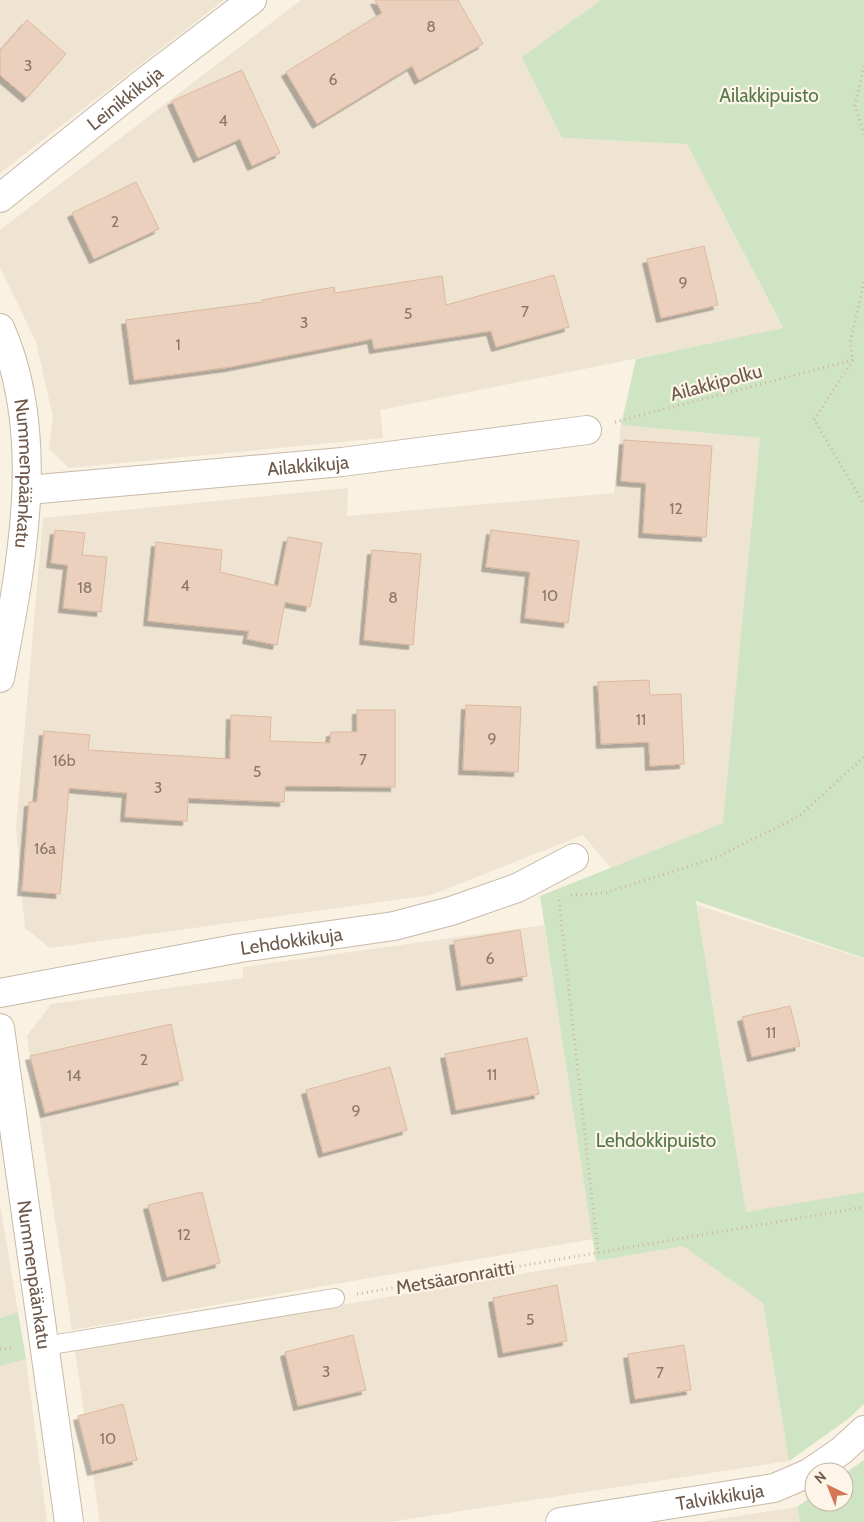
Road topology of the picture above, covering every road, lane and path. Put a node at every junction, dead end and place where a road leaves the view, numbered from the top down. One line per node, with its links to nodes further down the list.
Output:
1 (252, 0): 4 (street, Leinikkikuja)
2 (864, 66): 3 (path)
3 (864, 134)
4 (0, 198)
5 (864, 282): 7 (path)
6 (0, 328): 9 (street, Nummenpäänkatu)
7 (852, 360): 8 (path, Ailakkipolku); 10 (path)
8 (587, 430): 9 (street, Ailakkikuja)
9 (28, 490): 11 (street, Nummenpäänkatu)
10 (864, 504)
11 (0, 678)
12 (864, 757): 15 (path)
13 (574, 858): 14 (street, Lehdokkikuja)
14 (528, 882): 15 (path); 16 (street, Lehdokkikuja)
15 (559, 895): 19 (path)
16 (0, 993)
17 (0, 1028): 21 (street, Nummenpäänkatu)
18 (864, 1207): 19 (path, Metsäaronraitti)
19 (598, 1253): 20 (path, Metsäaronraitti)
20 (335, 1298): 21 (lane)
21 (45, 1346): 23 (street, Nummenpäänkatu)
22 (864, 1430): 24 (street, Talvikkikuja)
23 (69, 1522)
24 (560, 1522)

